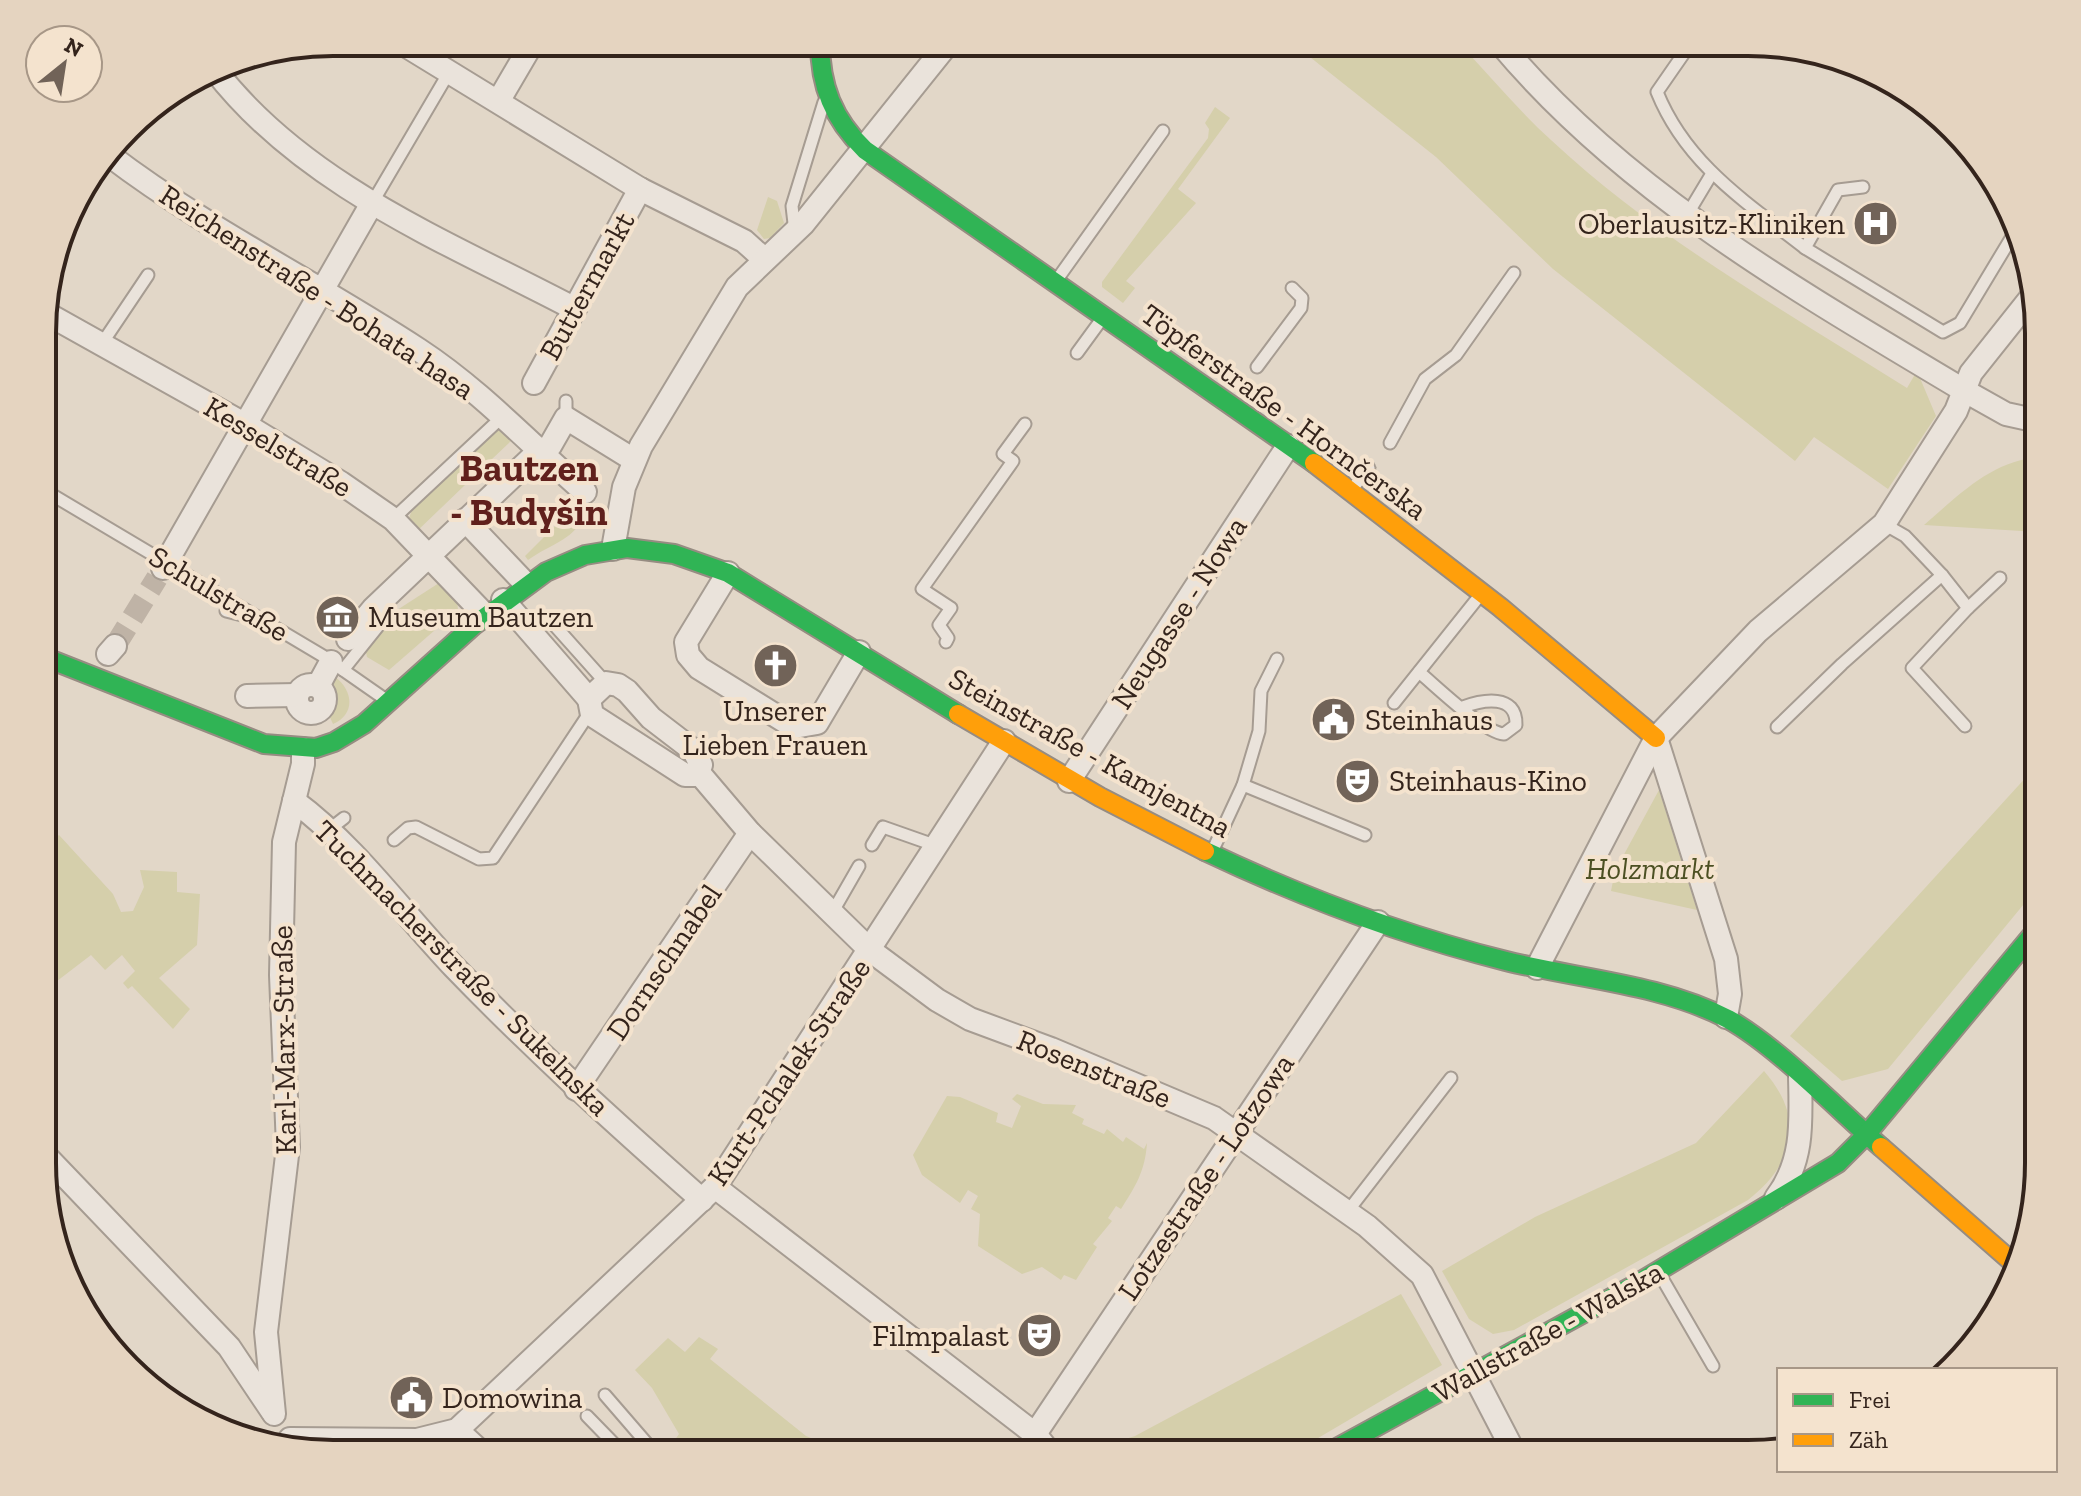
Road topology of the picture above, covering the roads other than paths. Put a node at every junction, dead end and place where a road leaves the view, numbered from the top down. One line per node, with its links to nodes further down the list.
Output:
1 (422, 57): 7 (street)
2 (524, 57): 10 (street)
3 (819, 57): 9 (main road)
4 (937, 57): 12 (street)
5 (1513, 57): 18 (street)
6 (1681, 57): 14 (lane)
7 (448, 74): 10 (street); 17 (lane)
8 (223, 79): 17 (street)
9 (825, 98): 12 (main road, Töpferstraße - Hornčerska); 19 (lane)
10 (499, 100): 16 (street)
11 (1163, 131): 25 (lane)
12 (865, 150): 19 (street); 25 (main road, Töpferstraße - Hornčerska)
13 (117, 161): 27 (street, Reichenstraße - Bohata hasa)
14 (1711, 175): 18 (lane); 21 (lane)
15 (1863, 187): 21 (lane)
16 (640, 189): 22 (street); 29 (street, Buttermarkt)
17 (371, 205): 27 (street); 29 (street)
18 (1687, 215): 36 (street)
19 (795, 232): 22 (street)
20 (2009, 242): 21 (lane)
21 (1805, 248)
22 (763, 258): 44 (street)
23 (1514, 273): 41 (lane)
24 (148, 275): 32 (lane)
25 (1056, 282): 30 (main road, Töpferstraße - Hornčerska)
26 (1292, 288): 34 (lane)
27 (323, 289): 37 (street, Reichenstraße - Bohata hasa); 40 (street)
28 (2024, 307): 36 (street)
29 (575, 309): 35 (street, Buttermarkt)
30 (1104, 316): 33 (lane); 42 (main road, Töpferstraße - Hornčerska)
31 (57, 320): 32 (street, Kesselstraße)
32 (101, 346): 40 (street, Kesselstraße)
33 (1077, 353)
34 (1257, 367)
35 (534, 383)
36 (1965, 391): 38 (street); 51 (street)
37 (501, 418): 43 (street, Reichenstraße - Bohata hasa); 49 (lane)
38 (2024, 418)
39 (1025, 424): 67 (lane)
40 (246, 425): 49 (street, Kesselstraße); 54 (street)
41 (1390, 443)
42 (1288, 446): 46 (main road, Töpferstraße - Hornčerska); 85 (street, Neugasse - Nowa)
43 (539, 451): 44 (street); 47 (street, Reichenstraße - Bohata hasa); 50 (street)
44 (634, 460): 52 (street)
45 (1369, 468): 46 (lane)
46 (1350, 491): 59 (main road, Töpferstraße - Hornčerska)
47 (585, 492)
48 (56, 498): 54 (lane, Schulstraße)
49 (393, 519): 53 (street, Kesselstraße)
50 (465, 520): 53 (street); 58 (street)
51 (1884, 524): 56 (lane); 81 (street)
52 (613, 549): 55 (main road, Steinstraße - Kamjentna); 58 (main road, Steinstraße - Kamjentna)
53 (428, 556): 63 (street, Kesselstraße); 69 (street)
54 (161, 571): 65 (lane, Schulstraße)
55 (728, 573): 68 (main road, Steinstraße - Kamjentna); 68 (street)
56 (1942, 575): 61 (lane); 80 (lane)
57 (2000, 578): 61 (lane)
58 (524, 582): 60 (main road, Steinstraße - Kamjentna)
59 (1482, 593): 72 (lane); 81 (main road, Töpferstraße - Hornčerska)
60 (503, 600): 63 (main road, Steinstraße - Kamjentna); 77 (street)
61 (1968, 608): 79 (lane)
62 (226, 611): 65 (lane)
63 (486, 616): 75 (main road, Steinstraße - Kamjentna)
64 (548, 618): 73 (lane)
65 (262, 619): 69 (lane, Schulstraße)
66 (383, 620): 69 (lane)
67 (946, 642)
68 (859, 652): 82 (main road, Steinstraße - Kamjentna)
69 (341, 654): 74 (street); 75 (lane, Schulstraße)
70 (1277, 659): 86 (lane)
71 (56, 663): 83 (main road)
72 (1419, 672): 76 (lane); 78 (lane)
73 (606, 683): 77 (street); 84 (street, Rosenstraße)
74 (247, 696)
75 (390, 702): 83 (main road, Steinstraße - Kamjentna)
76 (1394, 703)
77 (590, 706): 84 (street); 90 (lane)
78 (1463, 707)
79 (1965, 726)
80 (1777, 727)
81 (1656, 738): 99 (street); 100 (street)
82 (1004, 741): 85 (main road, Steinstraße - Kamjentna); 92 (street, Kurt-Pchalek-Straße)
83 (303, 749): 87 (street, Karl-Marx-Straße)
84 (699, 773): 88 (street, Rosenstraße)
85 (1069, 781): 93 (main road, Steinstraße - Kamjentna)
86 (1243, 785): 89 (lane); 93 (lane)
87 (294, 801): 103 (street, Tuchmacherstraße - Sukelnska); 112 (street, Karl-Marx-Straße)
88 (750, 833): 95 (street, Rosenstraße); 103 (street, Dornschnabel)
89 (1365, 835)
90 (394, 840)
91 (872, 845): 92 (lane)
92 (938, 846): 98 (street, Kurt-Pchalek-Straße)
93 (1211, 854): 96 (main road, Steinstraße - Kamjentna)
94 (859, 866): 95 (lane)
95 (832, 913): 98 (street, Rosenstraße)
96 (1378, 922): 99 (main road, Steinstraße - Kamjentna); 104 (street, Lotzestraße - Lotzowa)
97 (2024, 945): 105 (main road, Wallstraße - Walska)
98 (871, 951): 104 (street, Rosenstraße); 107 (street, Kurt-Pchalek-Straße)
99 (1537, 968): 100 (main road, Steinstraße - Kamjentna)
100 (1726, 1017): 101 (main road, Steinstraße - Kamjentna)
101 (1800, 1077): 105 (main road, Steinstraße - Kamjentna); 108 (street, Wallstraße - Walska)
102 (1451, 1078): 109 (lane)
103 (576, 1089): 107 (street, Tuchmacherstraße - Sukelnska)
104 (1236, 1131): 109 (street, Rosenstraße); 120 (street, Lotzestraße - Lotzowa)
105 (1866, 1135): 108 (main road, Wallstraße - Walska); 110 (main road, Steinstraße - Kamjentna)
106 (57, 1168): 113 (street)
107 (708, 1194): 119 (street, Kurt-Pchalek-Straße); 120 (street, Tuchmacherstraße - Sukelnska)
108 (1769, 1207): 111 (main road, Wallstraße - Walska)
109 (1348, 1211): 115 (street, Rosenstraße)
110 (2008, 1258)
111 (1658, 1272): 114 (lane); 115 (main road, Wallstraße - Walska)
112 (266, 1332): 113 (street); 117 (street, Karl-Marx-Straße)
113 (229, 1347): 117 (street)
114 (1713, 1366)
115 (1473, 1374): 127 (main road, Wallstraße - Walska); 128 (street, Rosenstraße)
116 (605, 1395): 125 (lane)
117 (274, 1414): 121 (street)
118 (587, 1416): 124 (lane)
119 (457, 1430): 122 (street); 123 (street)
120 (1035, 1434): 126 (street, Tuchmacherstraße - Sukelnska)
121 (284, 1436)
122 (421, 1439)
123 (467, 1439)
124 (610, 1439)
125 (643, 1439)
126 (1039, 1440)
127 (1352, 1440)
128 (1508, 1440)

